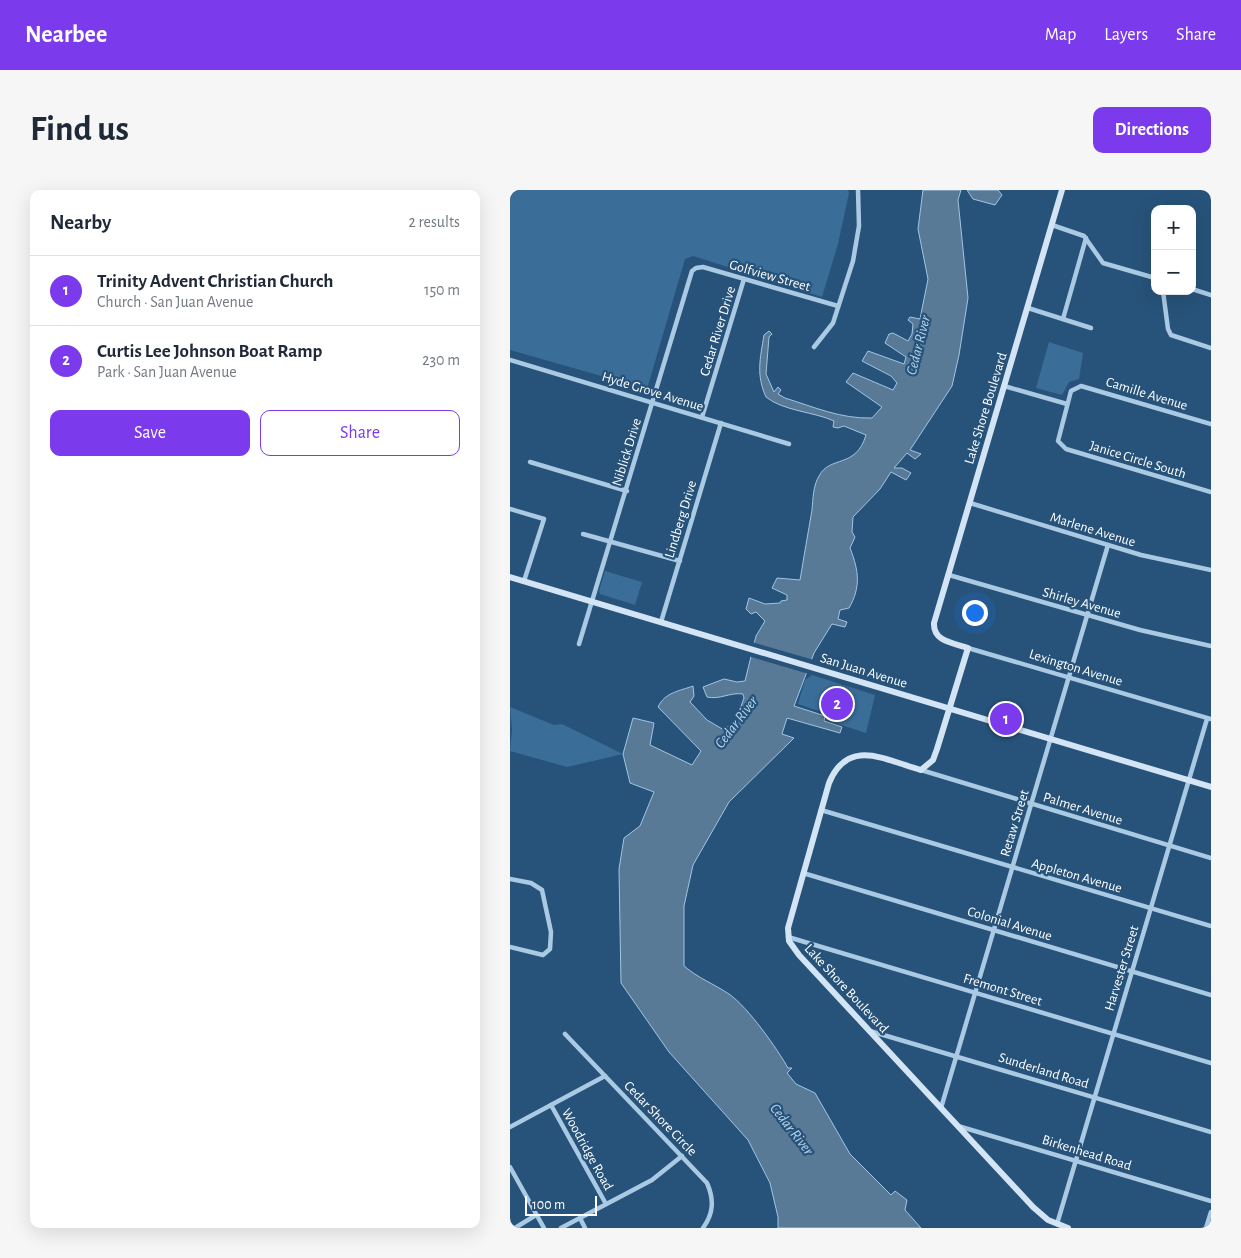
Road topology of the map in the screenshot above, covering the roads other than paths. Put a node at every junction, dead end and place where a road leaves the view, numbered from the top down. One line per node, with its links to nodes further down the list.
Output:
1 (858, 190): 11 (street)
2 (1062, 190): 3 (street, Lake Shore Boulevard)
3 (1052, 225): 4 (street); 12 (street, Lake Shore Boulevard)
4 (1086, 238): 6 (street); 13 (street)
5 (696, 268): 7 (street, Golfview Street); 19 (street, Niblick Drive)
6 (1151, 277)
7 (744, 279): 11 (street, Golfview Street); 21 (street, Cedar River Drive)
8 (1196, 289): 10 (street)
9 (1164, 295): 16 (street)
10 (1211, 295)
11 (838, 306): 15 (street)
12 (1028, 308): 13 (street); 18 (street, Lake Shore Boulevard)
13 (1063, 319): 14 (street)
14 (1091, 328)
15 (814, 346)
16 (1211, 348)
17 (510, 360): 19 (street, Hyde Grove Avenue)
18 (1004, 386): 20 (street); 28 (street, Lake Shore Boulevard)
19 (653, 402): 21 (street, Hyde Grove Avenue); 26 (street, Niblick Drive)
20 (1067, 404): 23 (street, Camille Avenue); 27 (street, Janice Circle South)
21 (702, 417): 22 (street, Hyde Grove Avenue)
22 (721, 423): 24 (street, Hyde Grove Avenue); 33 (street, Lindberg Drive)
23 (1211, 424)
24 (789, 444)
25 (530, 462): 26 (street)
26 (626, 491): 31 (street, Niblick Drive)
27 (1211, 492)
28 (970, 503): 32 (street, Marlene Avenue); 35 (street, Lake Shore Boulevard)
29 (510, 508): 37 (street)
30 (583, 534): 31 (street)
31 (612, 540): 33 (street); 38 (street, Niblick Drive)
32 (1108, 545): 34 (street, Marlene Avenue); 39 (street, Retaw Street)
33 (680, 561): 40 (street, Lindberg Drive)
34 (1211, 570)
35 (949, 575): 39 (street, Shirley Avenue); 41 (street, Lake Shore Boulevard)
36 (510, 577): 37 (street, San Juan Avenue)
37 (524, 581): 38 (street, San Juan Avenue)
38 (592, 602): 40 (street, San Juan Avenue); 42 (street, Niblick Drive)
39 (1087, 615): 43 (street, Shirley Avenue); 45 (street, Retaw Street)
40 (661, 622): 46 (street, San Juan Avenue)
41 (936, 634): 44 (street, Lexington Avenue)
42 (579, 644)
43 (1211, 646)
44 (968, 648): 45 (street, Lexington Avenue); 46 (street)
45 (1069, 677): 47 (street, Lexington Avenue); 48 (street, Retaw Street)
46 (950, 709): 48 (street, San Juan Avenue); 49 (street)
47 (1209, 719): 50 (street, Harvester Street)
48 (1050, 739): 50 (street, San Juan Avenue); 52 (street, Retaw Street)
49 (921, 770): 52 (street, Palmer Avenue); 53 (street, Lake Shore Boulevard)
50 (1189, 781): 51 (street, San Juan Avenue); 54 (street, Harvester Street)
51 (1211, 787)
52 (1031, 804): 54 (street, Palmer Avenue); 56 (street, Retaw Street)
53 (821, 810): 56 (street, Appleton Avenue); 57 (street, Lake Shore Boulevard)
54 (1170, 846): 55 (street, Palmer Avenue); 59 (street, Harvester Street)
55 (1211, 858)
56 (1012, 867): 59 (street, Appleton Avenue); 61 (street, Retaw Street)
57 (802, 873): 61 (street, Colonial Avenue); 62 (street, Lake Shore Boulevard)
58 (510, 879): 63 (street)
59 (1151, 908): 60 (street, Appleton Avenue); 64 (street, Harvester Street)
60 (1211, 926)
61 (994, 930): 64 (street, Colonial Avenue); 65 (street, Retaw Street)
62 (788, 937): 65 (street, Fremont Street); 67 (street, Lake Shore Boulevard)
63 (510, 947)
64 (1132, 971): 66 (street, Colonial Avenue); 69 (street, Harvester Street)
65 (975, 993): 69 (street, Fremont Street); 70 (street, Retaw Street)
66 (1211, 995)
67 (869, 1031): 70 (street, Sunderland Road); 75 (street, Lake Shore Boulevard)
68 (565, 1034): 72 (street, Cedar Shore Circle)
69 (1113, 1034): 71 (street, Fremont Street); 73 (street, Harvester Street)
70 (956, 1056): 73 (street, Sunderland Road); 75 (street, Retaw Street)
71 (1211, 1063)
72 (605, 1076): 74 (street); 79 (street, Cedar Shore Circle)
73 (1094, 1097): 78 (street, Sunderland Road); 80 (street, Harvester Street)
74 (551, 1105): 77 (street); 83 (street, Woodridge Road)
75 (941, 1108): 76 (street, Lake Shore Boulevard)
76 (958, 1125): 80 (street, Birkenhead Road); 87 (street, Lake Shore Boulevard)
77 (510, 1126)
78 (1211, 1132)
79 (682, 1156): 83 (street); 92 (street, Cedar Shore Circle)
80 (1076, 1160): 82 (street, Birkenhead Road); 87 (street, Harvester Street)
81 (510, 1167): 85 (street)
82 (1211, 1201)
83 (606, 1204): 86 (street)
84 (1211, 1212): 94 (street)
85 (536, 1215): 88 (street); 89 (street)
86 (580, 1218): 90 (street); 91 (street)
87 (1057, 1224): 93 (street, Lake Shore Boulevard)
88 (515, 1228)
89 (544, 1228)
90 (562, 1228)
91 (585, 1228)
92 (703, 1228)
93 (1068, 1228)
94 (1206, 1228)

